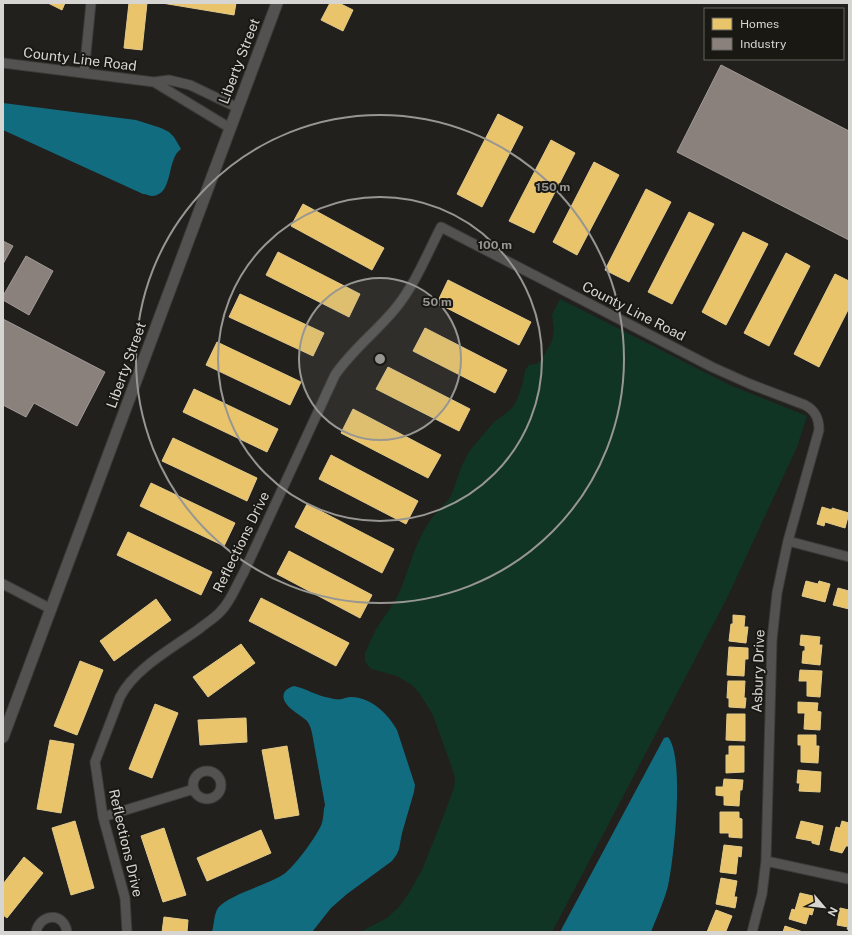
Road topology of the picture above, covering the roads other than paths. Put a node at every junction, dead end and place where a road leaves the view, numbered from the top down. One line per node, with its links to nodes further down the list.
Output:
1 (91, 3): 4 (street)
2 (277, 3): 6 (street, Liberty Street)
3 (3, 64): 4 (street, County Line Road)
4 (84, 73): 5 (street, County Line Road)
5 (154, 82): 6 (street, County Line Road); 7 (street, County Line Road)
6 (238, 108): 7 (street, Liberty Street)
7 (230, 128): 13 (street, Liberty Street)
8 (441, 227): 9 (street, County Line Road); 16 (street, Reflections Drive)
9 (816, 415): 10 (street, Asbury Drive)
10 (788, 541): 11 (street); 17 (street, Asbury Drive)
11 (849, 557)
12 (3, 584): 13 (street)
13 (51, 609): 14 (street, Liberty Street)
14 (3, 737)
15 (194, 789): 16 (street)
16 (103, 817): 21 (street, Reflections Drive)
17 (766, 861): 18 (street); 22 (street, Asbury Drive)
18 (849, 879)
19 (36, 932): 20 (street)
20 (67, 932)
21 (126, 932)
22 (752, 932)

